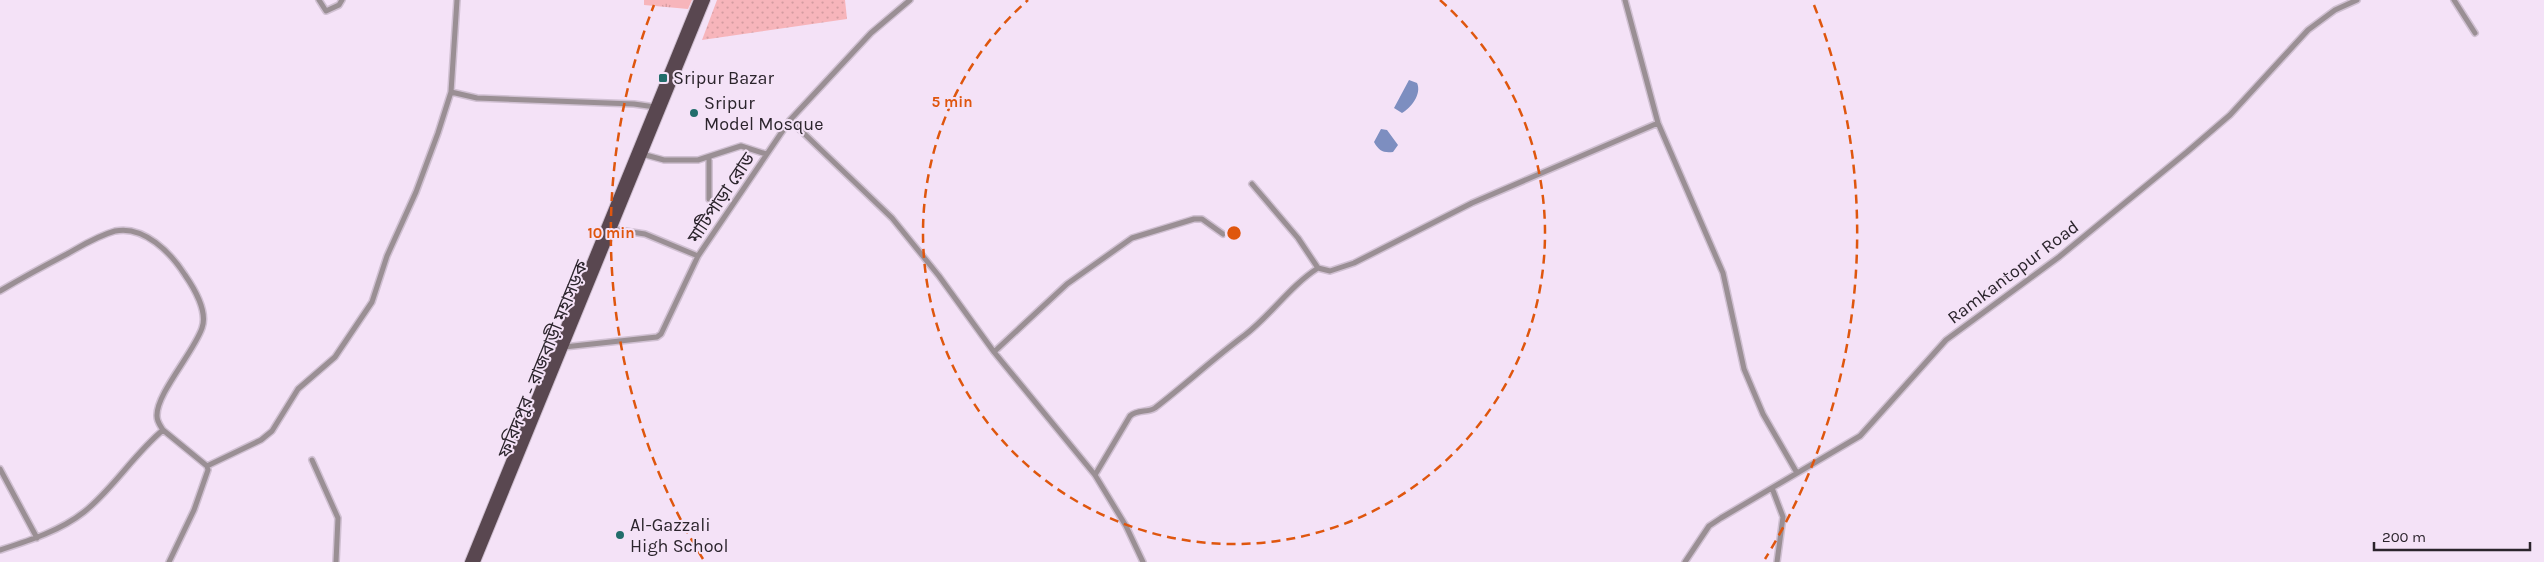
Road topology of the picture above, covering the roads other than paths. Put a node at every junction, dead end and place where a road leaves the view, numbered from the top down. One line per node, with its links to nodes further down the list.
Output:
1 (319, 0): 2 (street)
2 (342, 0)
3 (457, 0): 11 (street)
4 (698, 0): 12 (main road, ফরিদপুর - রাজবাড়ী মহাসড়ক)
5 (706, 0): 15 (main road, ফরিদপুর - রাজবাড়ী মহাসড়ক)
6 (910, 0): 13 (street, মাটিপাড়া রোড)
7 (1625, 0): 14 (street)
8 (2358, 0): 31 (street, Ramkantopur Road)
9 (2454, 0): 10 (street)
10 (2475, 33)
11 (451, 92): 12 (street); 29 (street)
12 (655, 107): 38 (main road, ফরিদপুর - রাজবাড়ী মহাসড়ক)
13 (790, 120): 16 (street, মাটিপাড়া রোড); 26 (street)
14 (1658, 123): 23 (street); 31 (street)
15 (642, 154): 17 (street); 20 (main road, ফরিদপুর - রাজবাড়ী মহাসড়ক)
16 (766, 154): 17 (street); 22 (street, মাটিপাড়া রোড)
17 (709, 158): 19 (street)
18 (1252, 184): 23 (street)
19 (708, 199)
20 (611, 229): 22 (street, মাটিপাড়া রোড); 25 (main road, ফরিদপুর - রাজবাড়ী মহাসড়ক)
21 (1223, 234): 26 (street)
22 (698, 256): 25 (street)
23 (1318, 268): 32 (street)
24 (0, 291): 27 (street)
25 (564, 347): 39 (main road, ফরিদপুর - রাজবাড়ী মহাসড়ক)
26 (994, 352): 32 (street)
27 (163, 430): 29 (street); 34 (street)
28 (312, 460): 37 (street)
29 (207, 466): 36 (street)
30 (0, 469): 34 (street)
31 (1797, 473): 33 (street, Ramkantopur Road)
32 (1094, 475): 40 (street)
33 (1772, 488): 41 (street, Ramkantopur Road); 42 (street)
34 (37, 538): 35 (street)
35 (0, 550)
36 (169, 562)
37 (336, 562)
38 (469, 562)
39 (476, 562)
40 (1143, 562)
41 (1685, 562)
42 (1777, 562)

